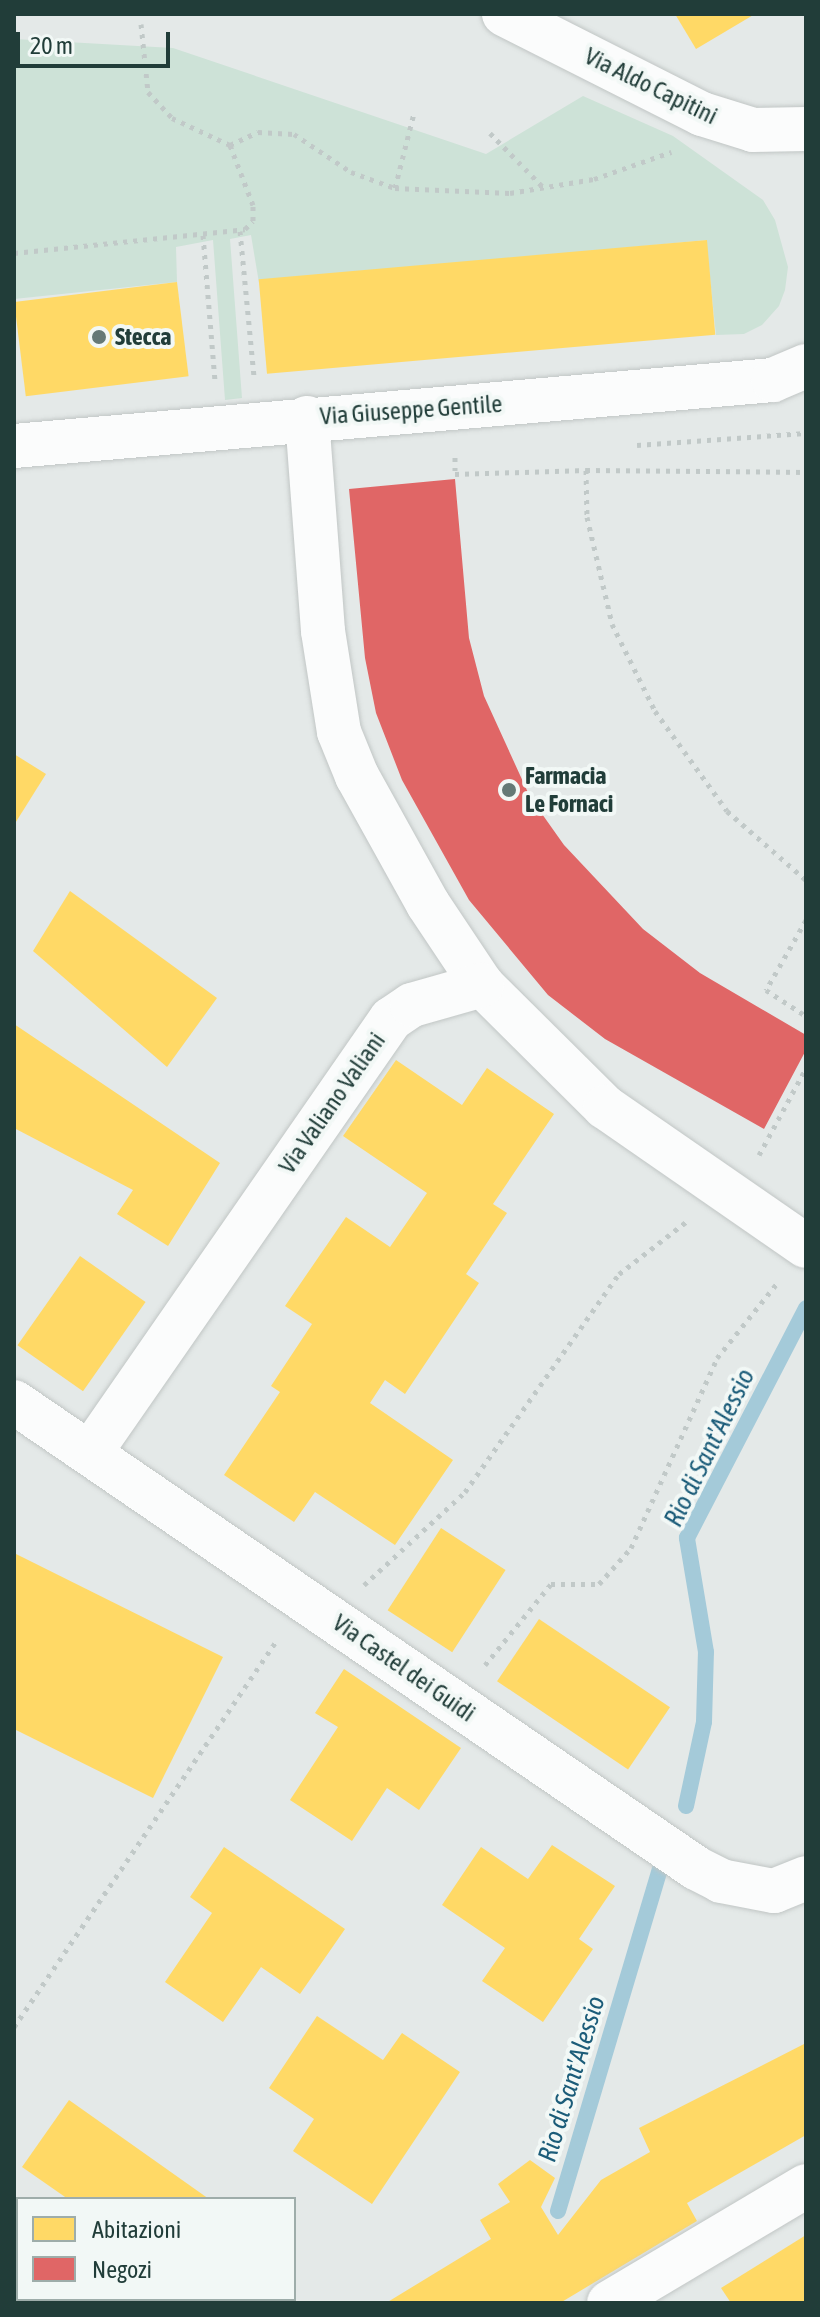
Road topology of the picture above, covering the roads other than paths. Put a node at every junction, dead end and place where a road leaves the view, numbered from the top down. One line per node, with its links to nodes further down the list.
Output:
1 (504, 14): 2 (street, Via Aldo Capitini)
2 (806, 129)
3 (806, 366): 4 (street, Via Giuseppe Gentile)
4 (307, 418): 5 (street, Via Giuseppe Gentile); 6 (street)
5 (14, 446)
6 (482, 985): 7 (street); 9 (street, Via Valiano Valiani)
7 (796, 1259)
8 (14, 1402): 9 (street, Via Castel dei Guidi)
9 (90, 1453): 10 (street, Via Castel dei Guidi)
10 (806, 1878)
11 (806, 2186): 12 (street)
12 (609, 2303)

